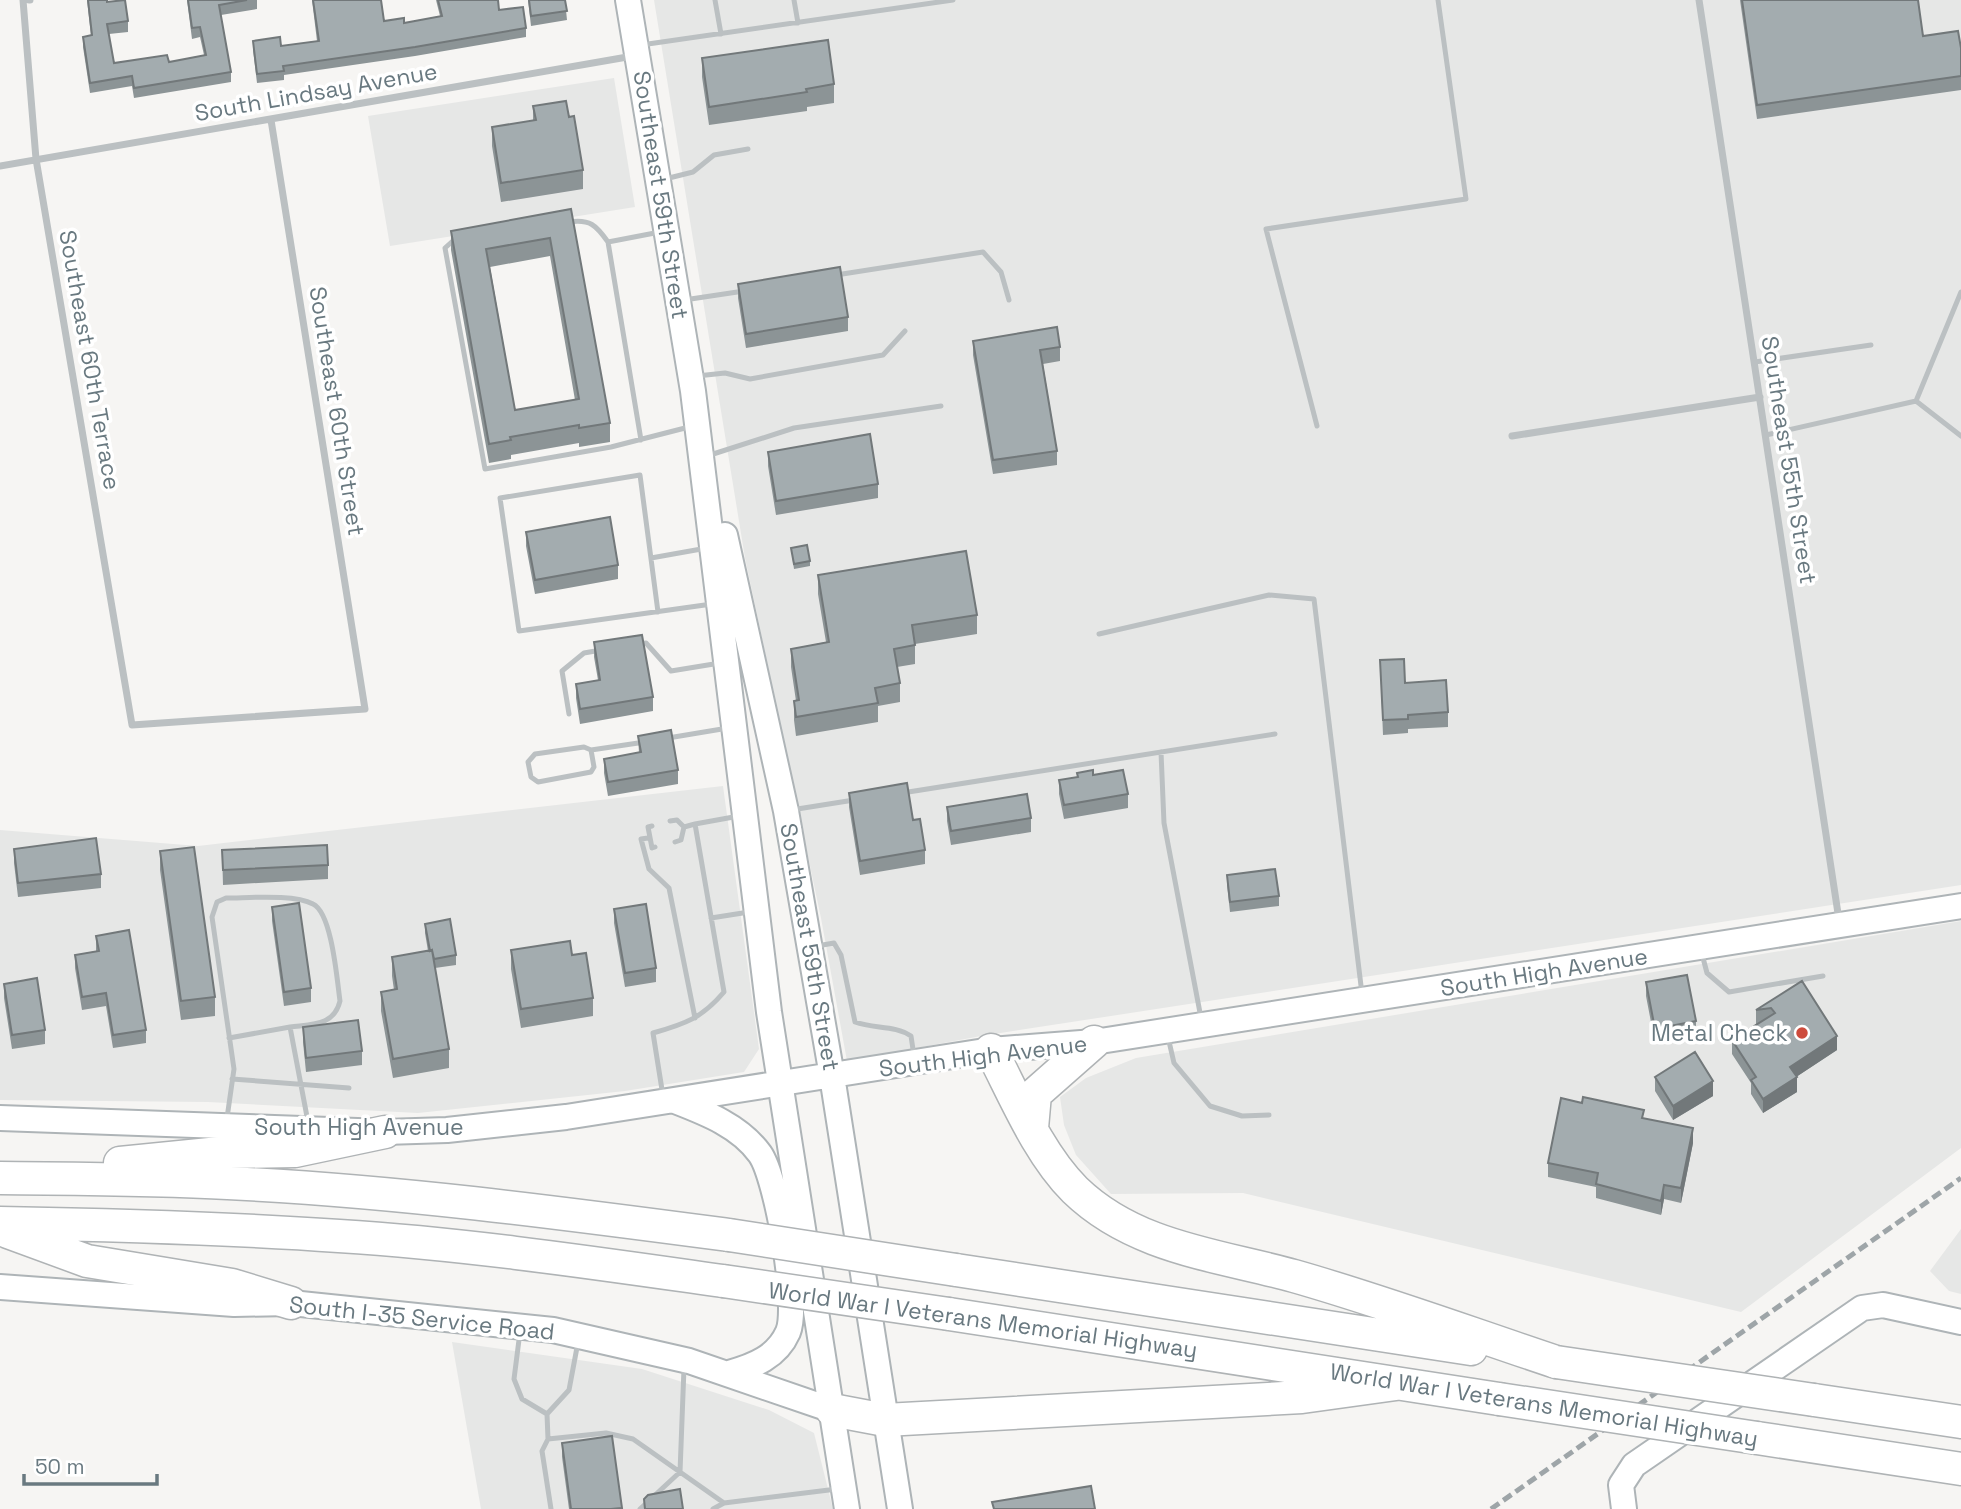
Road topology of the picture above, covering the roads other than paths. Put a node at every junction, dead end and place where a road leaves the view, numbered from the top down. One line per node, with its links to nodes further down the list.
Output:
1 (23, 0): 13 (street, Southeast 60th Terrace)
2 (628, 0): 10 (main road, Southeast 59th Street)
3 (715, 0): 9 (lane)
4 (794, 0): 8 (lane)
5 (953, 0): 8 (lane)
6 (1438, 0): 33 (lane)
7 (1699, 0): 27 (street, Southeast 55th Street)
8 (798, 23): 9 (lane)
9 (721, 34): 10 (lane)
10 (637, 50): 11 (street, South Lindsay Avenue); 15 (main road, Southeast 59th Street)
11 (271, 120): 13 (street, South Lindsay Avenue); 48 (street, Southeast 60th Street)
12 (748, 149): 15 (lane)
13 (36, 159): 14 (street, South Lindsay Avenue); 48 (street, Southeast 60th Terrace)
14 (0, 166)
15 (658, 181): 17 (main road, Southeast 59th Street)
16 (563, 223): 19 (lane)
17 (667, 231): 19 (lane); 24 (main road, Southeast 59th Street)
18 (467, 238): 37 (lane)
19 (608, 242): 37 (lane)
20 (825, 277): 23 (lane)
21 (758, 288): 24 (lane)
22 (1961, 292): 30 (lane)
23 (1009, 300)
24 (678, 301): 28 (main road, Southeast 59th Street)
25 (905, 331): 28 (lane)
26 (1871, 345): 27 (lane)
27 (1755, 362): 29 (street, Southeast 55th Street)
28 (692, 384): 32 (main road, Southeast 59th Street); 38 (main road, Southeast 59th Street)
29 (1760, 397): 34 (street, Southeast 55th Street); 35 (street)
30 (1916, 401): 34 (lane); 36 (lane)
31 (941, 406): 38 (lane)
32 (697, 425): 37 (lane); 39 (main road, Southeast 59th Street)
33 (1317, 426)
34 (1766, 435): 73 (street, Southeast 55th Street)
35 (1512, 436)
36 (1961, 436)
37 (641, 440)
38 (707, 456): 55 (main road, Southeast 59th Street)
39 (712, 547): 40 (lane); 41 (main road, Southeast 59th Street)
40 (651, 558): 42 (lane); 42 (lane)
41 (719, 603): 42 (lane); 46 (main road, Southeast 59th Street)
42 (658, 612)
43 (1099, 634): 87 (lane)
44 (633, 645): 46 (lane)
45 (608, 649): 47 (lane)
46 (726, 662): 49 (main road, Southeast 59th Street)
47 (569, 714)
48 (132, 725)
49 (734, 727): 51 (lane); 56 (main road, Southeast 59th Street)
50 (1275, 734): 52 (lane)
51 (592, 750): 51 (lane)
52 (1161, 752): 53 (lane); 89 (lane)
53 (893, 794)
54 (866, 798): 55 (lane)
55 (786, 810): 76 (main road, Southeast 59th Street)
56 (745, 815): 58 (lane); 69 (main road, Southeast 59th Street)
57 (670, 821): 60 (lane)
58 (695, 824): 60 (lane); 64 (lane)
59 (652, 826): 61 (lane)
60 (684, 827): 62 (lane)
61 (648, 838): 63 (lane); 68 (lane)
62 (675, 842)
63 (655, 847)
64 (709, 904): 65 (lane); 70 (lane)
65 (701, 905)
66 (1961, 906): 73 (main road, South High Avenue)
67 (683, 909): 68 (lane)
68 (673, 911): 72 (lane)
69 (756, 911): 70 (lane); 98 (main road, Southeast 59th Street)
70 (709, 919): 78 (lane)
71 (685, 925): 72 (lane)
72 (676, 926): 75 (lane)
73 (1840, 926): 77 (main road, South High Avenue)
74 (689, 944): 75 (lane)
75 (680, 946): 81 (lane)
76 (810, 947): 95 (lane); 96 (main road, Southeast 59th Street)
77 (1701, 947): 85 (lane); 87 (main road, South High Avenue)
78 (718, 957): 79 (lane); 82 (lane)
79 (710, 958)
80 (692, 961): 81 (lane)
81 (684, 963): 86 (lane)
82 (720, 972): 83 (lane); 88 (lane)
83 (713, 973)
84 (694, 976): 86 (lane)
85 (1823, 976)
86 (687, 978): 88 (lane)
87 (1363, 1000): 89 (main road, South High Avenue)
88 (695, 1018): 101 (lane)
89 (1203, 1025): 91 (main road, South High Avenue)
90 (290, 1027): 92 (lane); 92 (lane); 99 (lane)
91 (1166, 1031): 93 (main road, South High Avenue); 102 (lane)
92 (229, 1038): 97 (lane)
93 (1094, 1042): 94 (main road, South High Avenue); 105 (highway)
94 (991, 1050): 95 (main road, South High Avenue); 105 (highway)
95 (915, 1062): 96 (main road, South High Avenue)
96 (832, 1076): 98 (main road, South High Avenue); 122 (main road, Southeast 59th Street)
97 (232, 1079): 99 (lane); 104 (lane)
98 (781, 1084): 101 (main road, South High Avenue); 120 (main road, Southeast 59th Street)
99 (301, 1085): 100 (lane); 106 (lane)
100 (349, 1088)
101 (669, 1101): 107 (main road, South High Avenue); 118 (main road)
102 (1269, 1115)
103 (0, 1118): 104 (main road, South High Avenue)
104 (226, 1126): 106 (main road, South High Avenue)
105 (1032, 1128): 117 (highway)
106 (309, 1129): 107 (main road, South High Avenue)
107 (385, 1132): 108 (highway)
108 (0, 1177): 117 (highway, World War I Veterans Memorial Highway, bridge)
109 (0, 1223): 119 (highway, World War I Veterans Memorial Highway, bridge)
110 (0, 1229): 112 (highway)
111 (0, 1287): 112 (main road, South I-35 Service Road)
112 (291, 1303): 114 (main road, South I-35 Service Road)
113 (1961, 1322): 133 (main road)
114 (521, 1325): 115 (main road, South I-35 Service Road); 121 (lane)
115 (579, 1335): 116 (main road, South I-35 Service Road); 121 (lane)
116 (684, 1360): 118 (main road, South I-35 Service Road); 126 (lane)
117 (1556, 1362): 123 (highway, World War I Veterans Memorial Highway, bridge)
118 (729, 1373): 120 (main road, South I-35 Service Road)
119 (1396, 1384): 122 (highway); 125 (highway, World War I Veterans Memorial Highway, bridge)
120 (832, 1410): 122 (highway); 127 (main road, Southeast 59th Street)
121 (547, 1414): 124 (lane)
122 (885, 1420): 132 (main road, Southeast 59th Street)
123 (1961, 1422)
124 (548, 1438): 126 (lane); 129 (lane)
125 (1961, 1469)
126 (680, 1472): 128 (lane); 130 (lane)
127 (845, 1498): 128 (lane)
128 (724, 1503): 131 (lane)
129 (551, 1509)
130 (640, 1509)
131 (713, 1509)
132 (900, 1509)
133 (1624, 1509)

